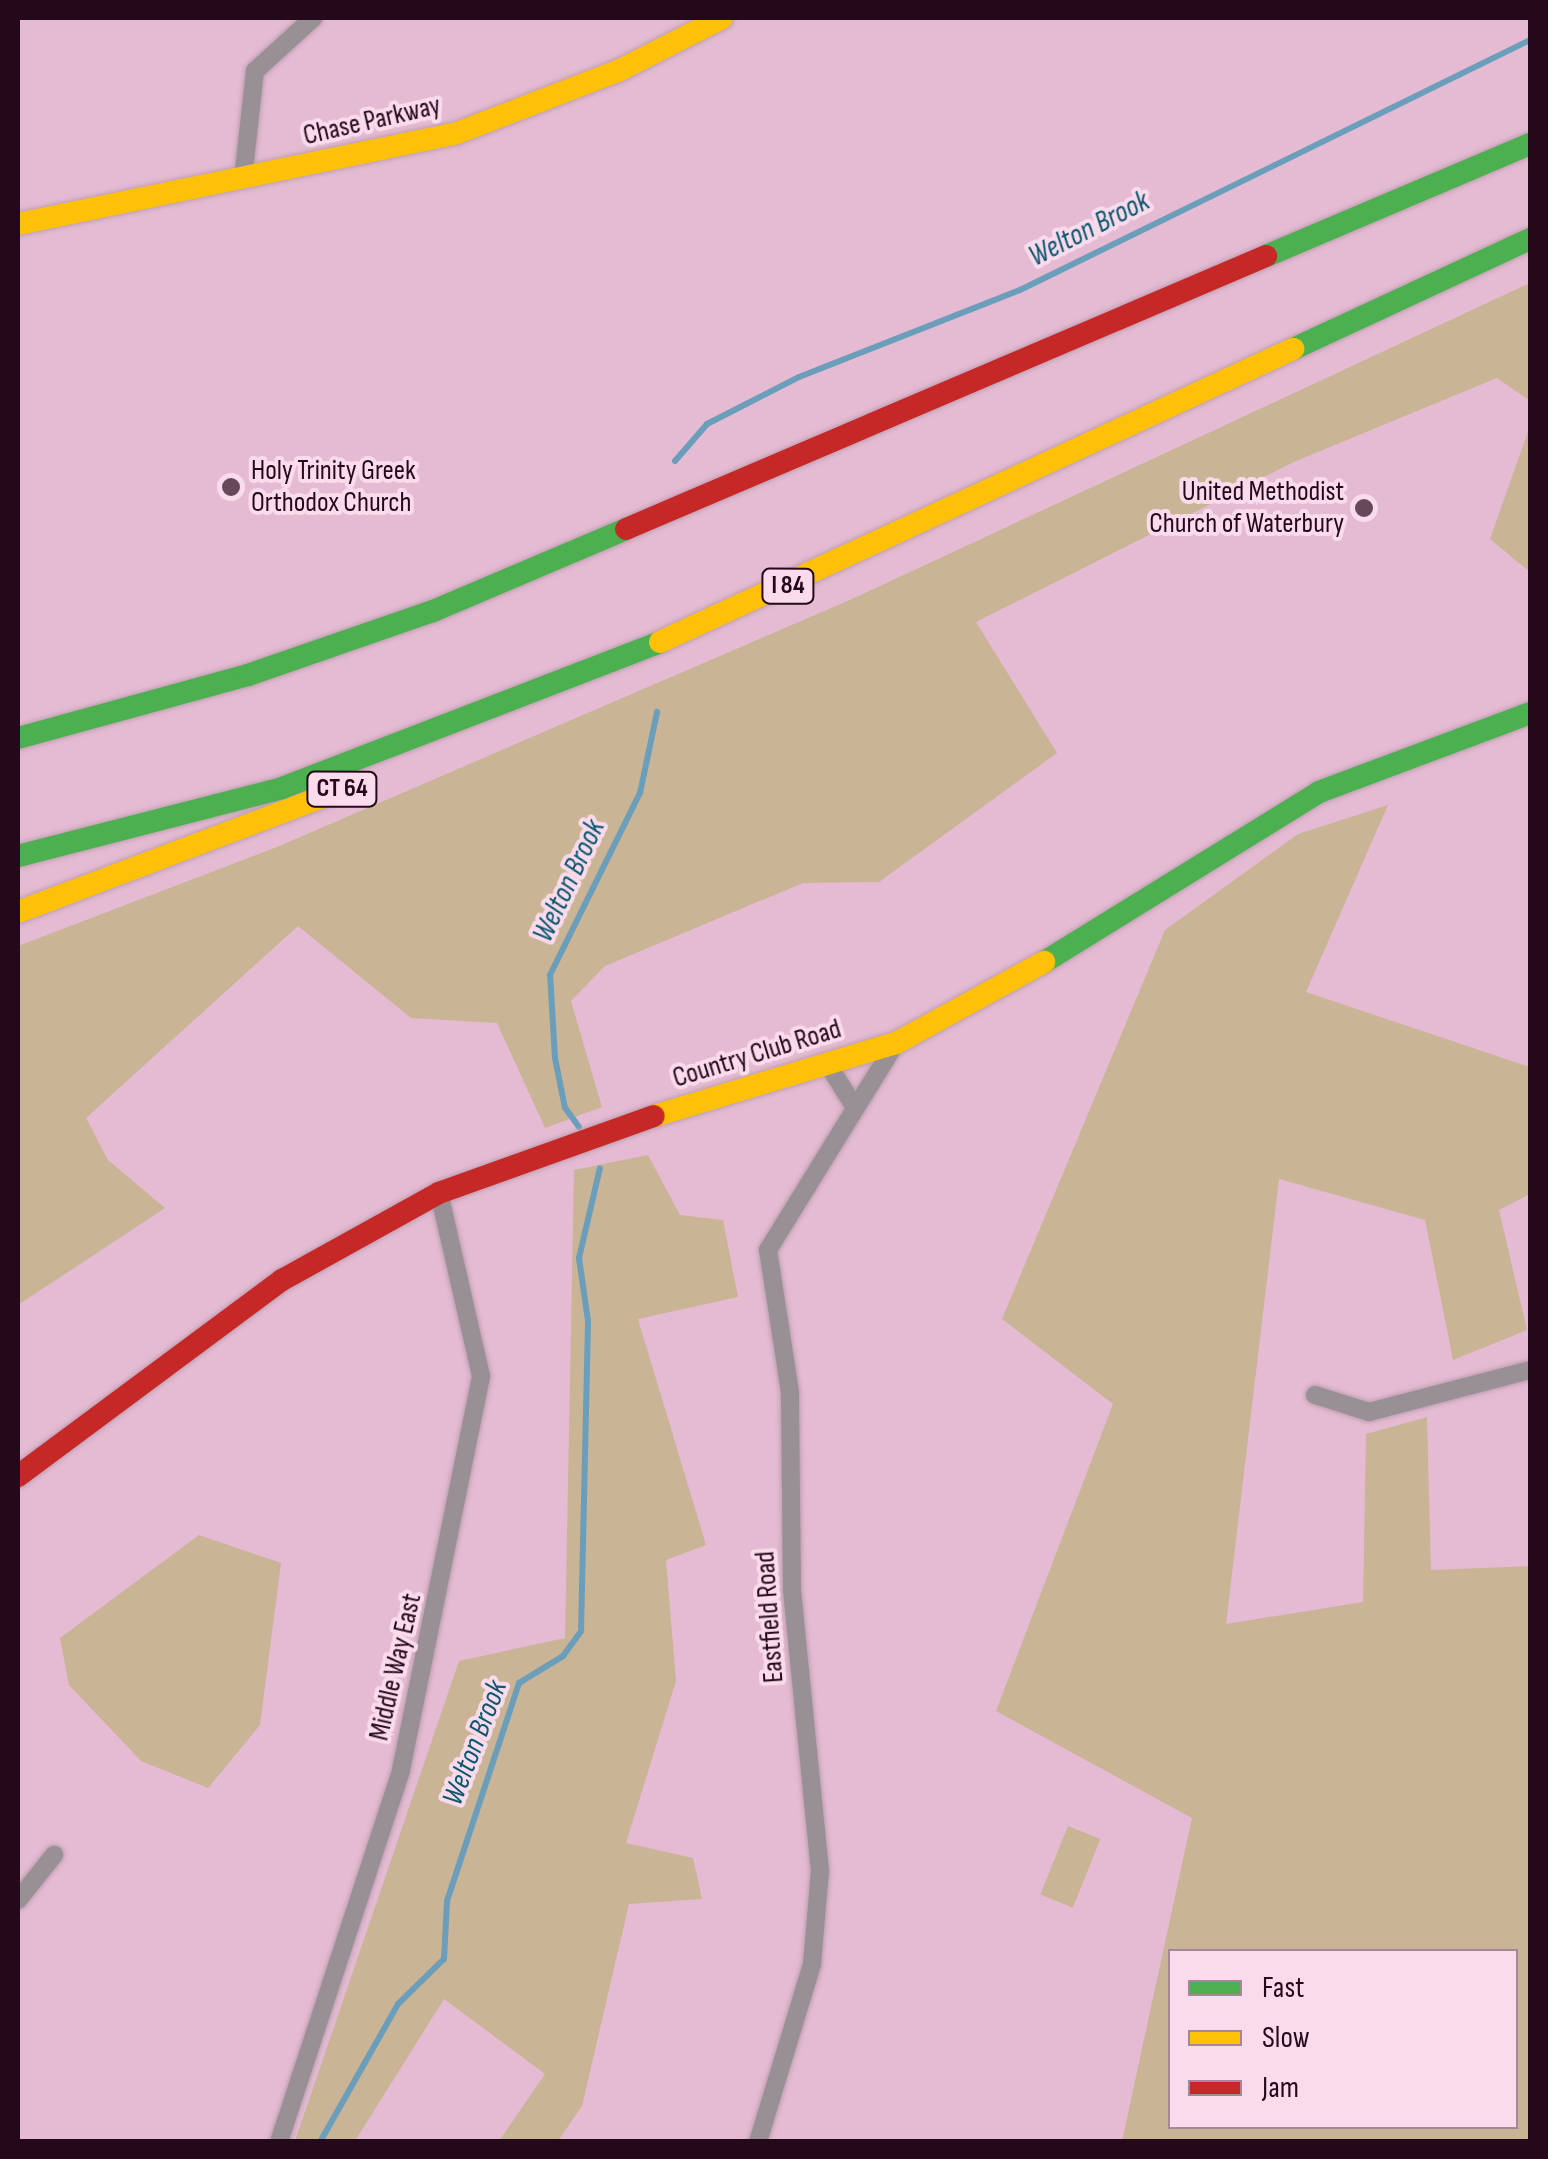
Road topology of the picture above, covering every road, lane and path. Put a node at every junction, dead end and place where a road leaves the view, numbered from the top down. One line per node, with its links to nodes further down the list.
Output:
1 (313, 18): 5 (street)
2 (722, 18): 5 (main road, Chase Parkway)
3 (1530, 122): 8 (main road)
4 (1530, 144): 8 (main road)
5 (243, 179): 6 (main road, Chase Parkway)
6 (18, 224)
7 (1530, 239): 9 (main road, I 84)
8 (1159, 304): 11 (main road)
9 (659, 646): 12 (main road, I 84); 13 (main road, CT 64)
10 (1530, 714): 14 (main road, Country Club Road)
11 (18, 738)
12 (18, 856)
13 (18, 912)
14 (896, 1043): 15 (main road, Country Club Road); 16 (street, Eastfield Road)
15 (827, 1064): 16 (street); 17 (main road, Country Club Road)
16 (854, 1106): 24 (street, Eastfield Road)
17 (439, 1193): 20 (main road, Country Club Road); 23 (street, Middle Way East)
18 (1530, 1370): 19 (street)
19 (1315, 1395)
20 (18, 1476)
21 (54, 1855): 22 (street)
22 (18, 1900)
23 (279, 2142)
24 (758, 2142)

